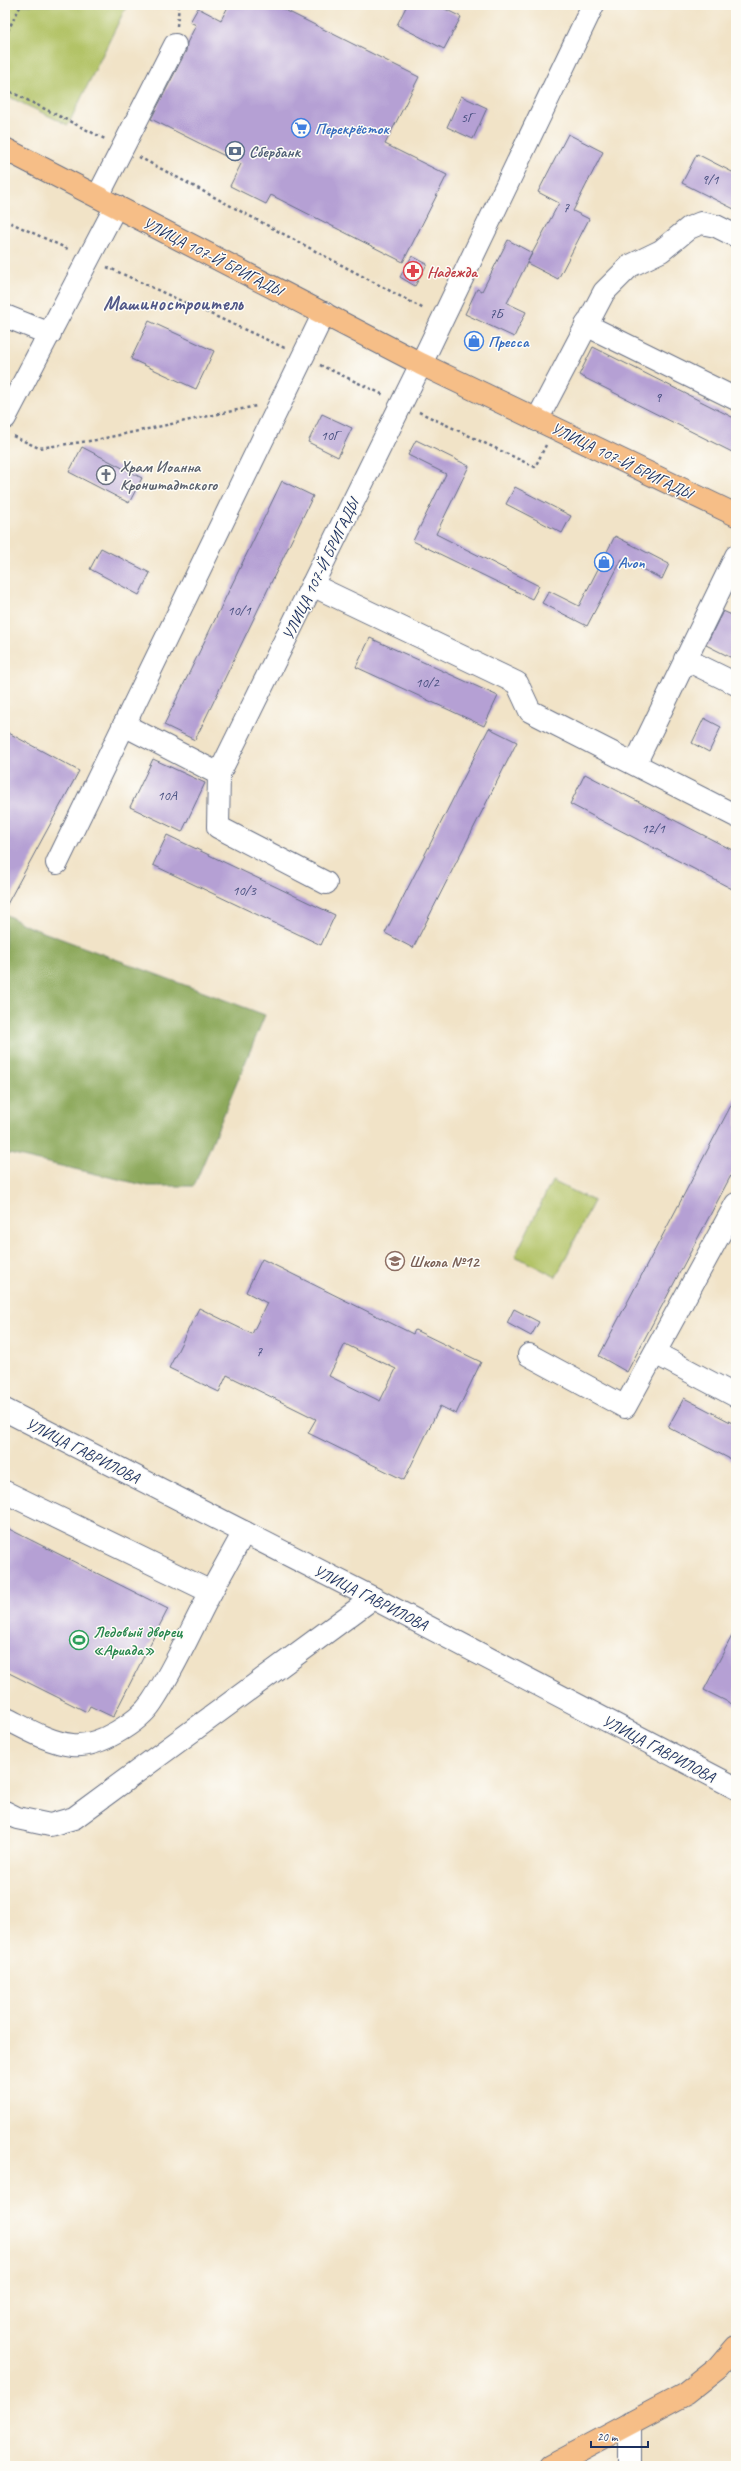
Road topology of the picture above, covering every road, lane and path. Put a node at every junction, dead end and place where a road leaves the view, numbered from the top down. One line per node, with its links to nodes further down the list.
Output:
1 (21, 5): 3 (path)
2 (593, 5): 14 (street)
3 (5, 36)
4 (174, 45): 7 (street)
5 (5, 88): 7 (path)
6 (5, 149): 8 (main road, УЛИЦА 107-Й БРИГАДЫ)
7 (123, 149): 8 (street); 14 (path)
8 (107, 201): 11 (street); 12 (main road, УЛИЦА 107-Й БРИГАДЫ)
9 (5, 220): 11 (path)
10 (736, 236): 15 (street)
11 (90, 260): 16 (street); 17 (path)
12 (324, 313): 17 (street); 18 (main road, УЛИЦА 107-Й БРИГАДЫ)
13 (5, 316): 16 (street)
14 (442, 319): 18 (street)
15 (586, 325): 20 (street); 22 (street)
16 (50, 334): 23 (street)
17 (303, 357): 19 (street); 21 (path)
18 (421, 364): 21 (street, УЛИЦА 107-Й БРИГАДЫ); 22 (main road, УЛИЦА 107-Й БРИГАДЫ)
19 (283, 398): 23 (path); 29 (street)
20 (736, 399)
21 (401, 403): 22 (path); 26 (street, УЛИЦА 107-Й БРИГАДЫ)
22 (546, 424): 24 (main road, УЛИЦА 107-Й БРИГАДЫ)
23 (8, 426)
24 (736, 515)
25 (736, 556): 27 (street)
26 (312, 585): 30 (street); 31 (street, УЛИЦА 107-Й БРИГАДЫ)
27 (685, 658): 28 (street); 30 (street)
28 (736, 684)
29 (124, 725): 31 (street); 33 (street)
30 (634, 764): 32 (street)
31 (219, 774): 34 (street, УЛИЦА 107-Й БРИГАДЫ)
32 (736, 816)
33 (57, 863)
34 (326, 883)
35 (736, 1204): 36 (street)
36 (655, 1353): 37 (street); 38 (street)
37 (529, 1355)
38 (736, 1396)
39 (5, 1410): 41 (street, УЛИЦА ГАВРИЛОВА)
40 (5, 1492): 42 (street)
41 (244, 1532): 42 (street); 43 (street, УЛИЦА ГАВРИЛОВА)
42 (211, 1592): 44 (street)
43 (373, 1598): 45 (street, УЛИЦА ГАВРИЛОВА); 46 (street)
44 (5, 1718)
45 (736, 1788)
46 (5, 1812)
47 (736, 2348): 48 (main road)
48 (630, 2423): 49 (main road); 50 (street)
49 (550, 2466)
50 (630, 2466)

